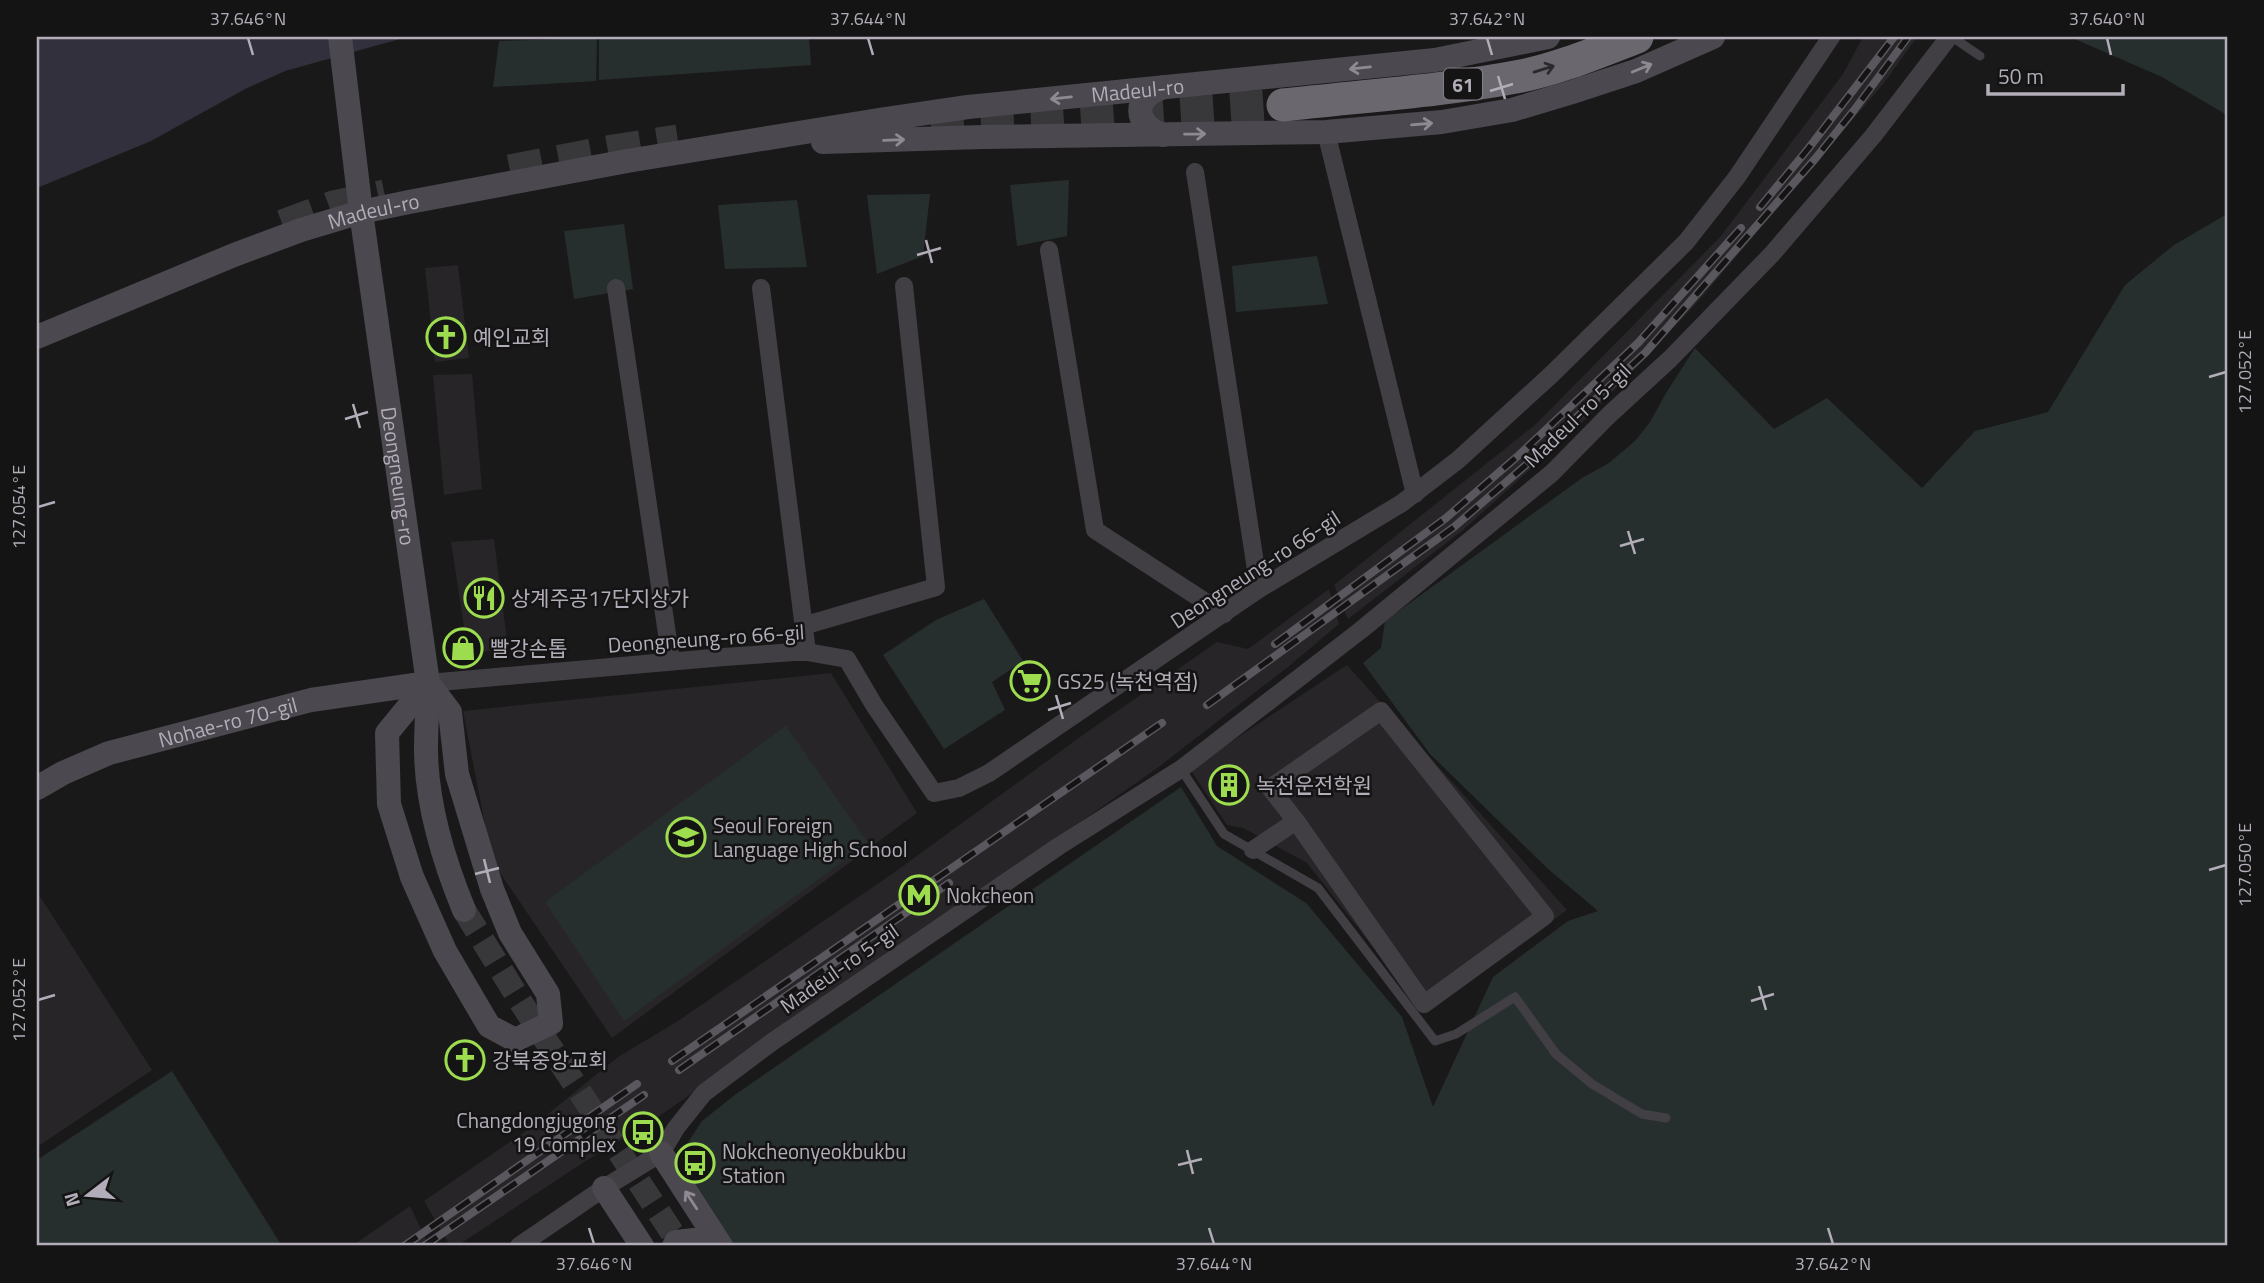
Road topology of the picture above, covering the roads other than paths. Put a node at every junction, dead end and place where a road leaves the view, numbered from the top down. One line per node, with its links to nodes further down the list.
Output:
1 (340, 37): 14 (main road, Deongneung-ro)
2 (1548, 37): 8 (main road, Madeul-ro, one-way to 8)
3 (1637, 37): 9 (highway, 61, one-way to 3)
4 (1713, 37): 10 (main road, Madeul-ro, one-way to 4)
5 (1831, 37): 20 (street, Deongneung-ro 66-gil)
6 (1951, 37): 7 (lane); 27 (street, Madeul-ro 5-gil)
7 (1980, 56)
8 (1168, 86): 11 (main road); 12 (main road, Madeul-ro, one-way to 12)
9 (1283, 105)
10 (1326, 132): 11 (main road, Madeul-ro, one-way to 10); 20 (street)
11 (1163, 135): 12 (main road, Madeul-ro, one-way to 11)
12 (728, 145): 14 (main road, Madeul-ro)
13 (1195, 172): 21 (street)
14 (361, 212): 19 (main road, Madeul-ro); 26 (main road, Deongneung-ro)
15 (1049, 250): 22 (street)
16 (904, 286): 23 (street)
17 (616, 288): 25 (street)
18 (761, 288): 23 (street)
19 (37, 337)
20 (1415, 494): 21 (street, Deongneung-ro 66-gil)
21 (1259, 589): 22 (street, Deongneung-ro 66-gil)
22 (1224, 614): 24 (street, Deongneung-ro 66-gil)
23 (803, 626): 24 (street)
24 (807, 652): 25 (street, Deongneung-ro 66-gil)
25 (671, 661): 26 (street, Deongneung-ro 66-gil)
26 (428, 683): 26 (main road); 28 (main road, Nohae-ro 70-gil); 31 (main road, Deongneung-ro)
27 (1181, 769): 30 (lane); 33 (street, Madeul-ro 5-gil)
28 (37, 788)
29 (1296, 821): 29 (street); 30 (street)
30 (1253, 850): 32 (lane)
31 (464, 910)
32 (1666, 1118)
33 (661, 1153): 34 (street); 39 (main road, one-way to 33)
34 (604, 1188): 35 (street); 36 (main road)
35 (519, 1246)
36 (642, 1246)
37 (674, 1246): 38 (main road)
38 (715, 1246)
39 (721, 1246)

